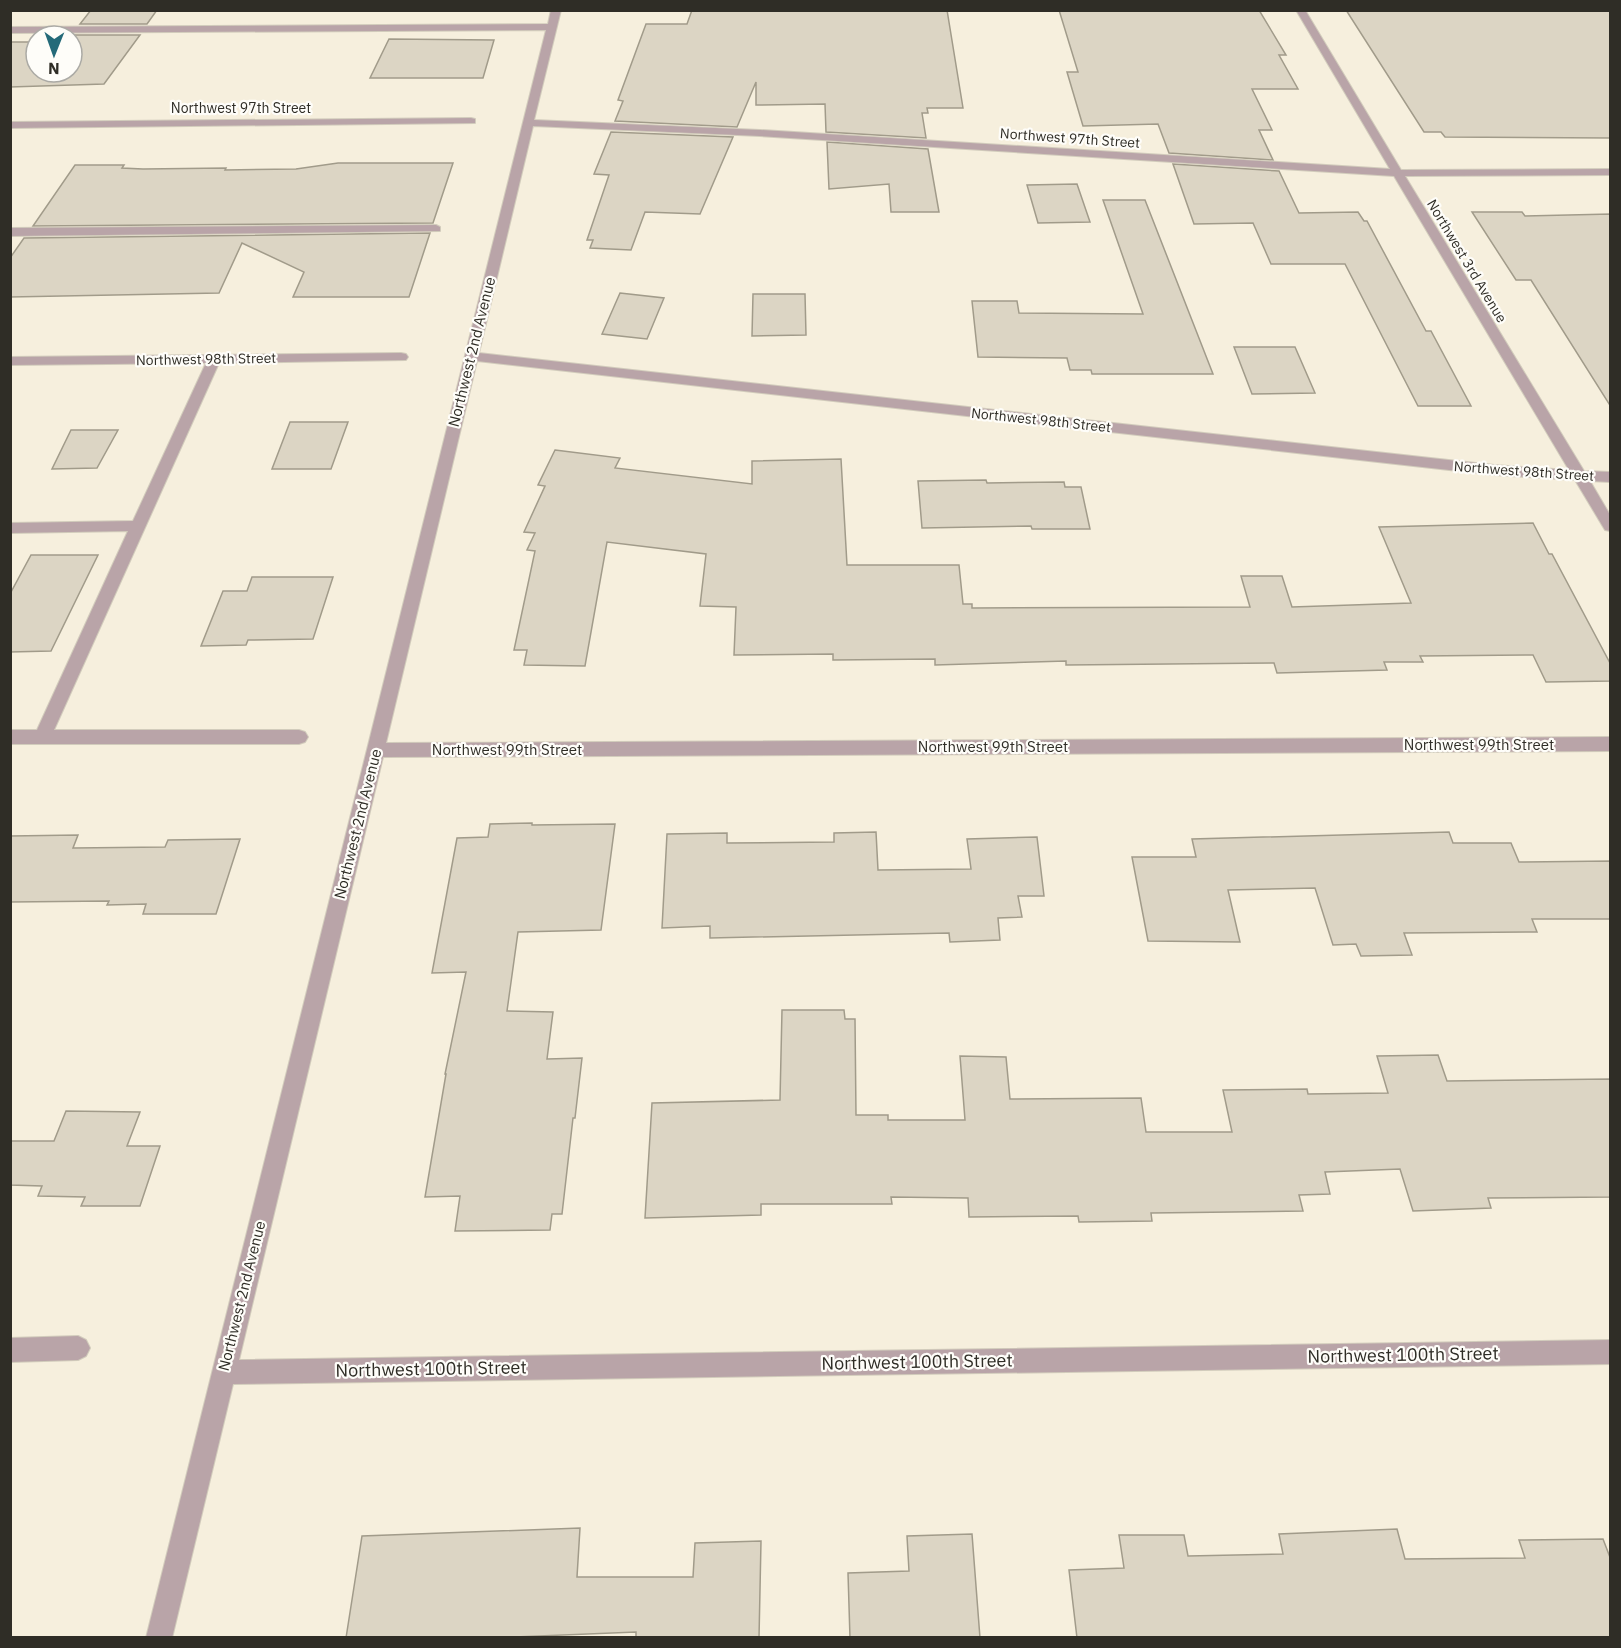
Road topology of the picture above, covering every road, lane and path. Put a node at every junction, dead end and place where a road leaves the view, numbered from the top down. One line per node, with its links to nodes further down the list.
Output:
1 (1300, 10): 8 (street, Northwest 3rd Avenue)
2 (554, 19): 3 (street); 5 (street, Northwest 2nd Avenue)
3 (10, 30)
4 (471, 121): 6 (street, Northwest 97th Street)
5 (527, 123): 8 (street, Northwest 97th Street); 11 (street, Northwest 2nd Avenue)
6 (10, 124)
7 (1611, 172): 8 (street, Northwest 97th Street)
8 (1396, 173): 15 (street, Northwest 3rd Avenue)
9 (436, 229): 10 (street)
10 (10, 232)
11 (471, 356): 15 (street, Northwest 98th Street); 24 (street, Northwest 2nd Avenue)
12 (401, 357): 13 (street, Northwest 98th Street)
13 (215, 358): 14 (street, Northwest 98th Street); 17 (street)
14 (10, 361)
15 (1580, 476): 16 (street, Northwest 98th Street); 18 (street, Northwest 3rd Avenue)
16 (1611, 477)
17 (138, 526): 19 (street); 21 (street)
18 (1611, 526)
19 (10, 528)
20 (10, 737): 21 (street)
21 (42, 737): 22 (street)
22 (298, 737)
23 (1611, 744): 24 (street, Northwest 99th Street)
24 (376, 750): 28 (street, Northwest 2nd Avenue)
25 (78, 1348): 26 (street)
26 (10, 1350)
27 (1611, 1352): 28 (street, Northwest 100th Street)
28 (224, 1372): 29 (street, Northwest 2nd Avenue)
29 (159, 1638)

